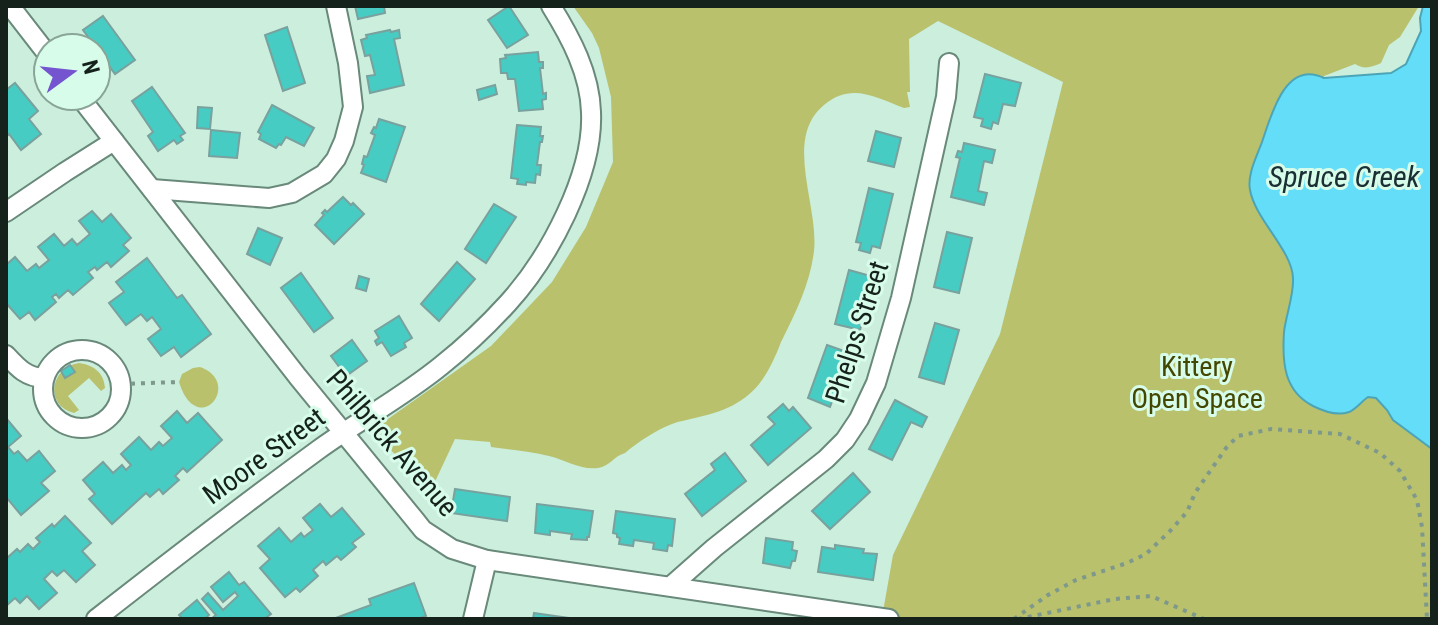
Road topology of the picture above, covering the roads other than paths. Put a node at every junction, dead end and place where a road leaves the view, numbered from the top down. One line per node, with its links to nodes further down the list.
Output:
1 (10, 6): 4 (street)
2 (336, 6): 8 (street)
3 (551, 6): 12 (street, Moore Street)
4 (32, 34)
5 (949, 63): 14 (street, Phelps Street)
6 (91, 112): 7 (street, Philbrick Avenue)
7 (114, 141): 8 (street, Philbrick Avenue); 9 (street)
8 (152, 189): 12 (street, Philbrick Avenue)
9 (6, 212)
10 (6, 355): 11 (street)
11 (44, 378): 11 (street)
12 (344, 433): 13 (street, Philbrick Avenue); 16 (street, Moore Street)
13 (487, 560): 14 (street, Philbrick Avenue); 17 (street)
14 (671, 586): 15 (street, Philbrick Avenue)
15 (799, 613): 18 (street, Philbrick Avenue)
16 (96, 619)
17 (473, 619)
18 (889, 619)

